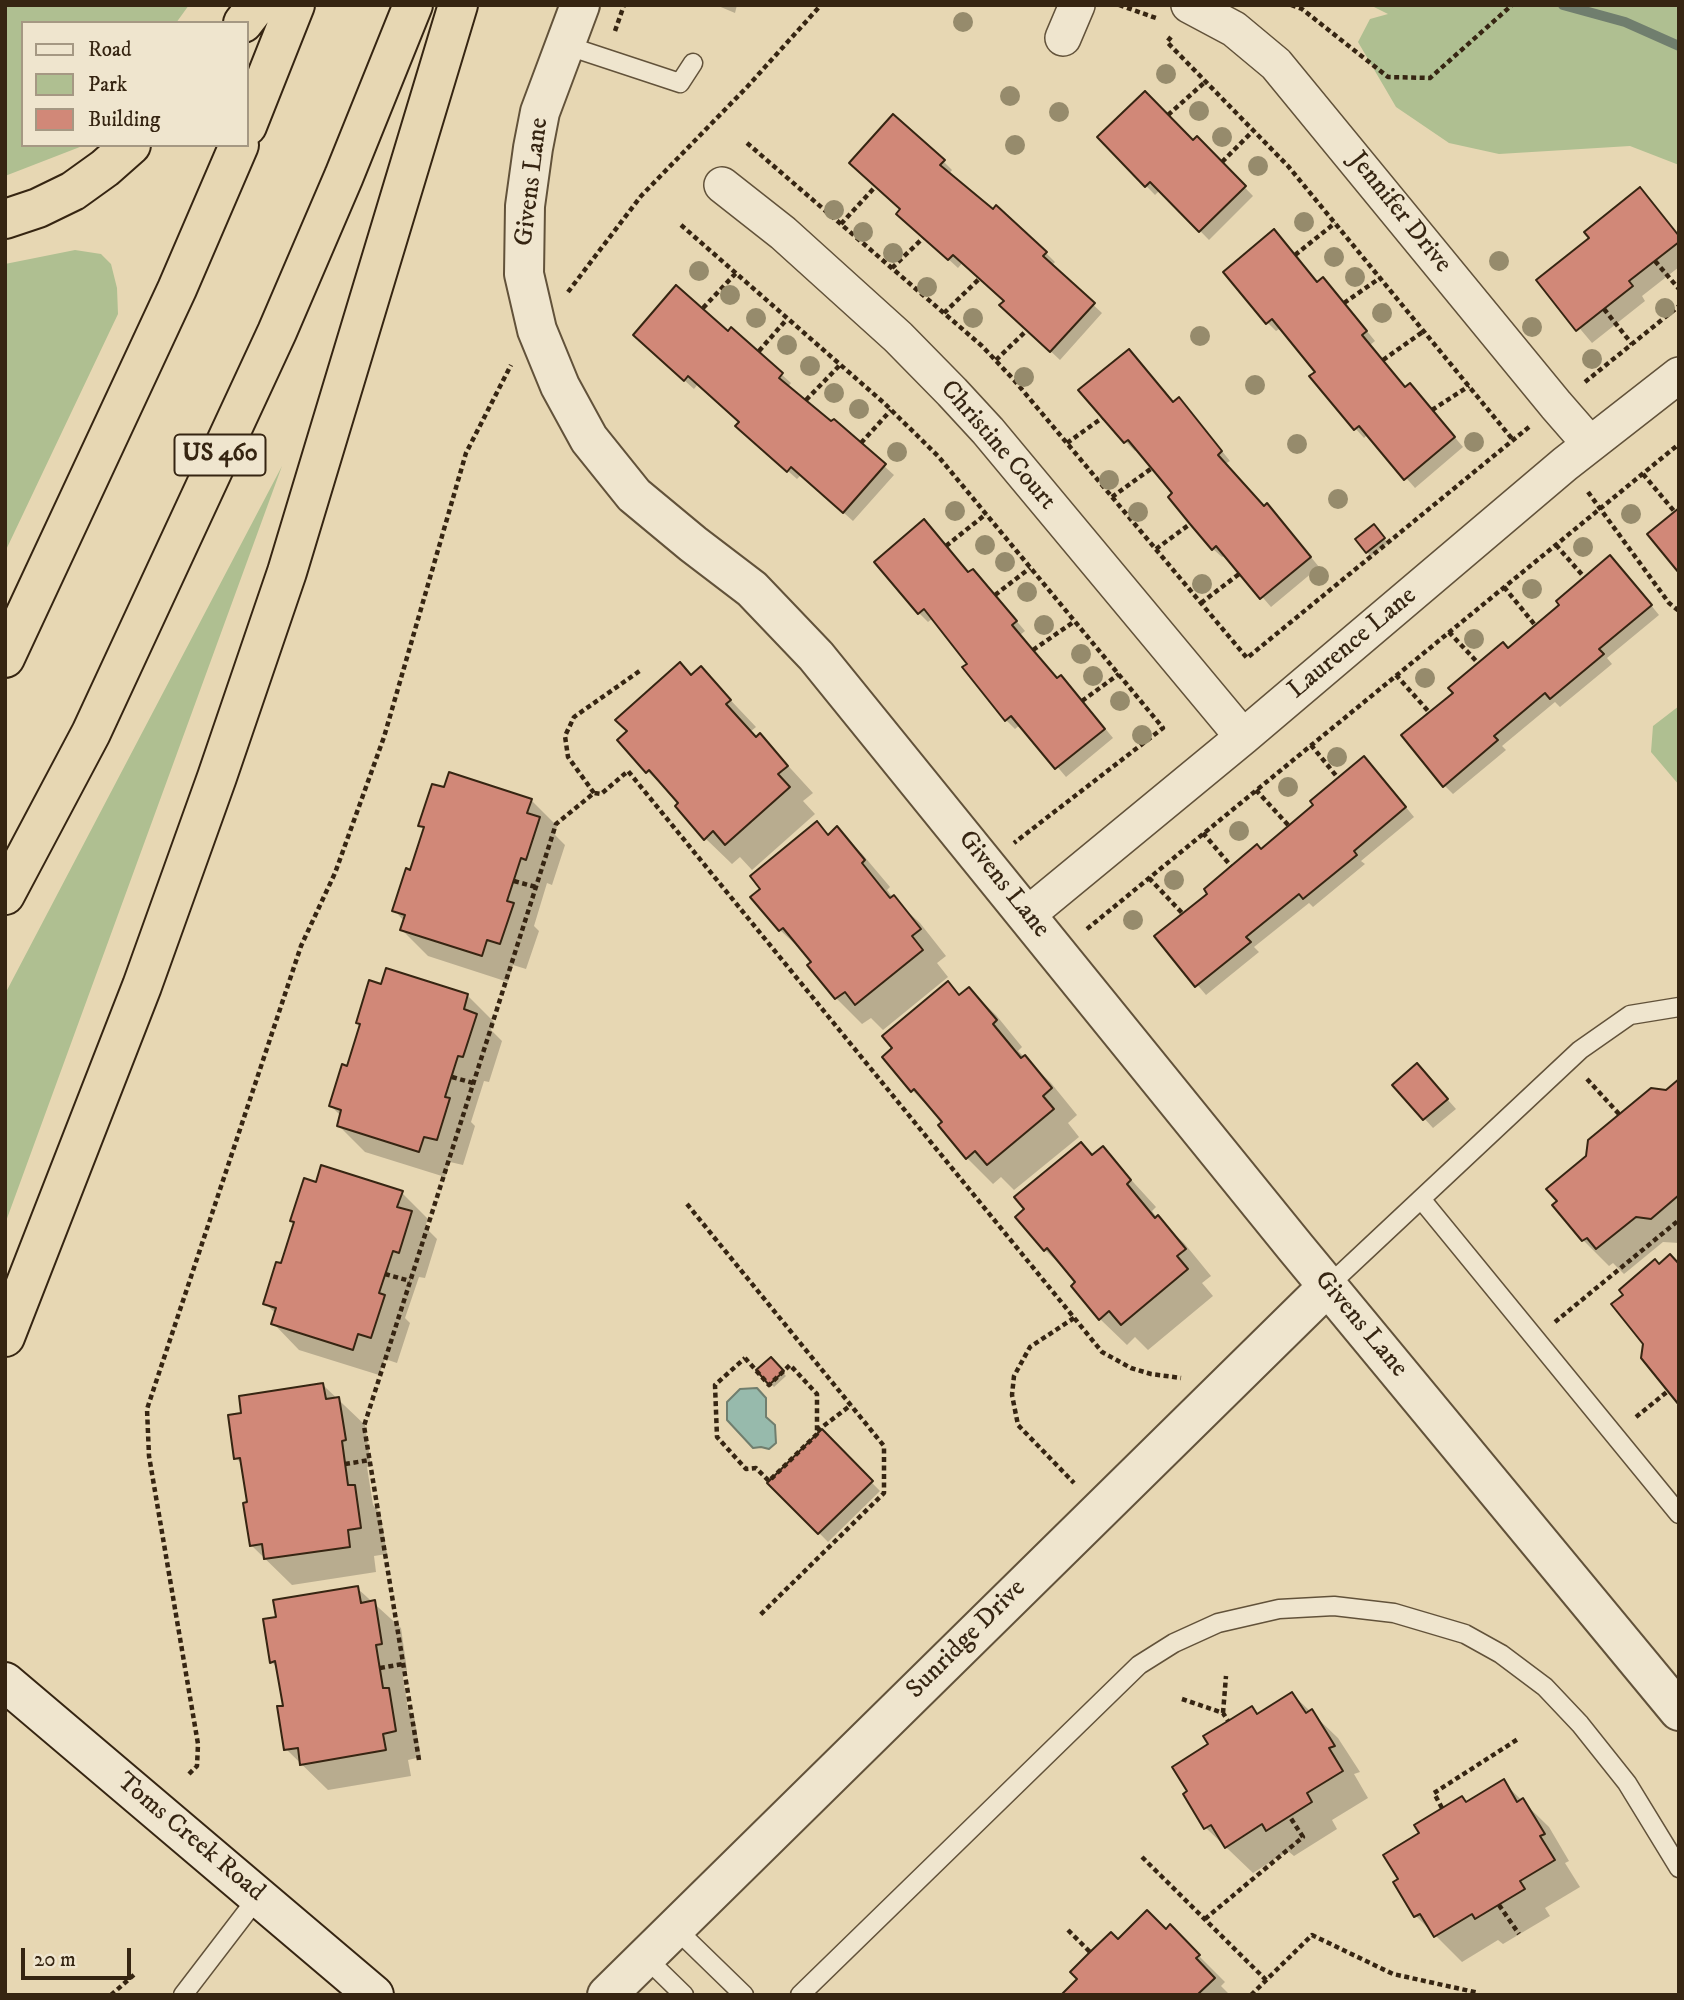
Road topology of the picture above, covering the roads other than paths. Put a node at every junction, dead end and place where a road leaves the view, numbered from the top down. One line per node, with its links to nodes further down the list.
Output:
1 (257, 5): 8 (highway)
2 (295, 5): 12 (highway)
3 (413, 5): 21 (highway, US 460)
4 (458, 5): 26 (highway)
5 (580, 5): 10 (street, Givens Lane)
6 (1077, 5): 9 (street)
7 (1177, 20): 18 (street, Jennifer Drive)
8 (245, 21)
9 (1063, 38)
10 (565, 45): 11 (lane); 22 (street, Givens Lane)
11 (693, 63)
12 (248, 122)
13 (129, 147): 16 (highway)
14 (238, 147): 19 (highway)
15 (722, 185): 20 (street, Christine Court)
16 (5, 219)
17 (1679, 374): 18 (street, Laurence Lane)
18 (1590, 444): 20 (street, Laurence Lane)
19 (5, 658)
20 (1243, 737): 22 (street, Laurence Lane)
21 (5, 895)
22 (1039, 904): 25 (street, Givens Lane)
23 (1679, 1007): 24 (lane)
24 (1421, 1199): 25 (lane); 27 (lane)
25 (1328, 1286): 29 (street, Givens Lane); 32 (street, Sunridge Drive)
26 (5, 1337)
27 (1679, 1514)
28 (5, 1682): 31 (street, Toms Creek Road)
29 (1679, 1711)
30 (1679, 1868): 39 (lane)
31 (258, 1897): 34 (lane); 35 (street, Toms Creek Road)
32 (674, 1928): 33 (street, Sunridge Drive); 38 (lane)
33 (645, 1957): 36 (street, Sunridge Drive); 37 (lane)
34 (183, 1995)
35 (374, 1995)
36 (607, 1995)
37 (684, 1995)
38 (744, 1995)
39 (800, 1995)

